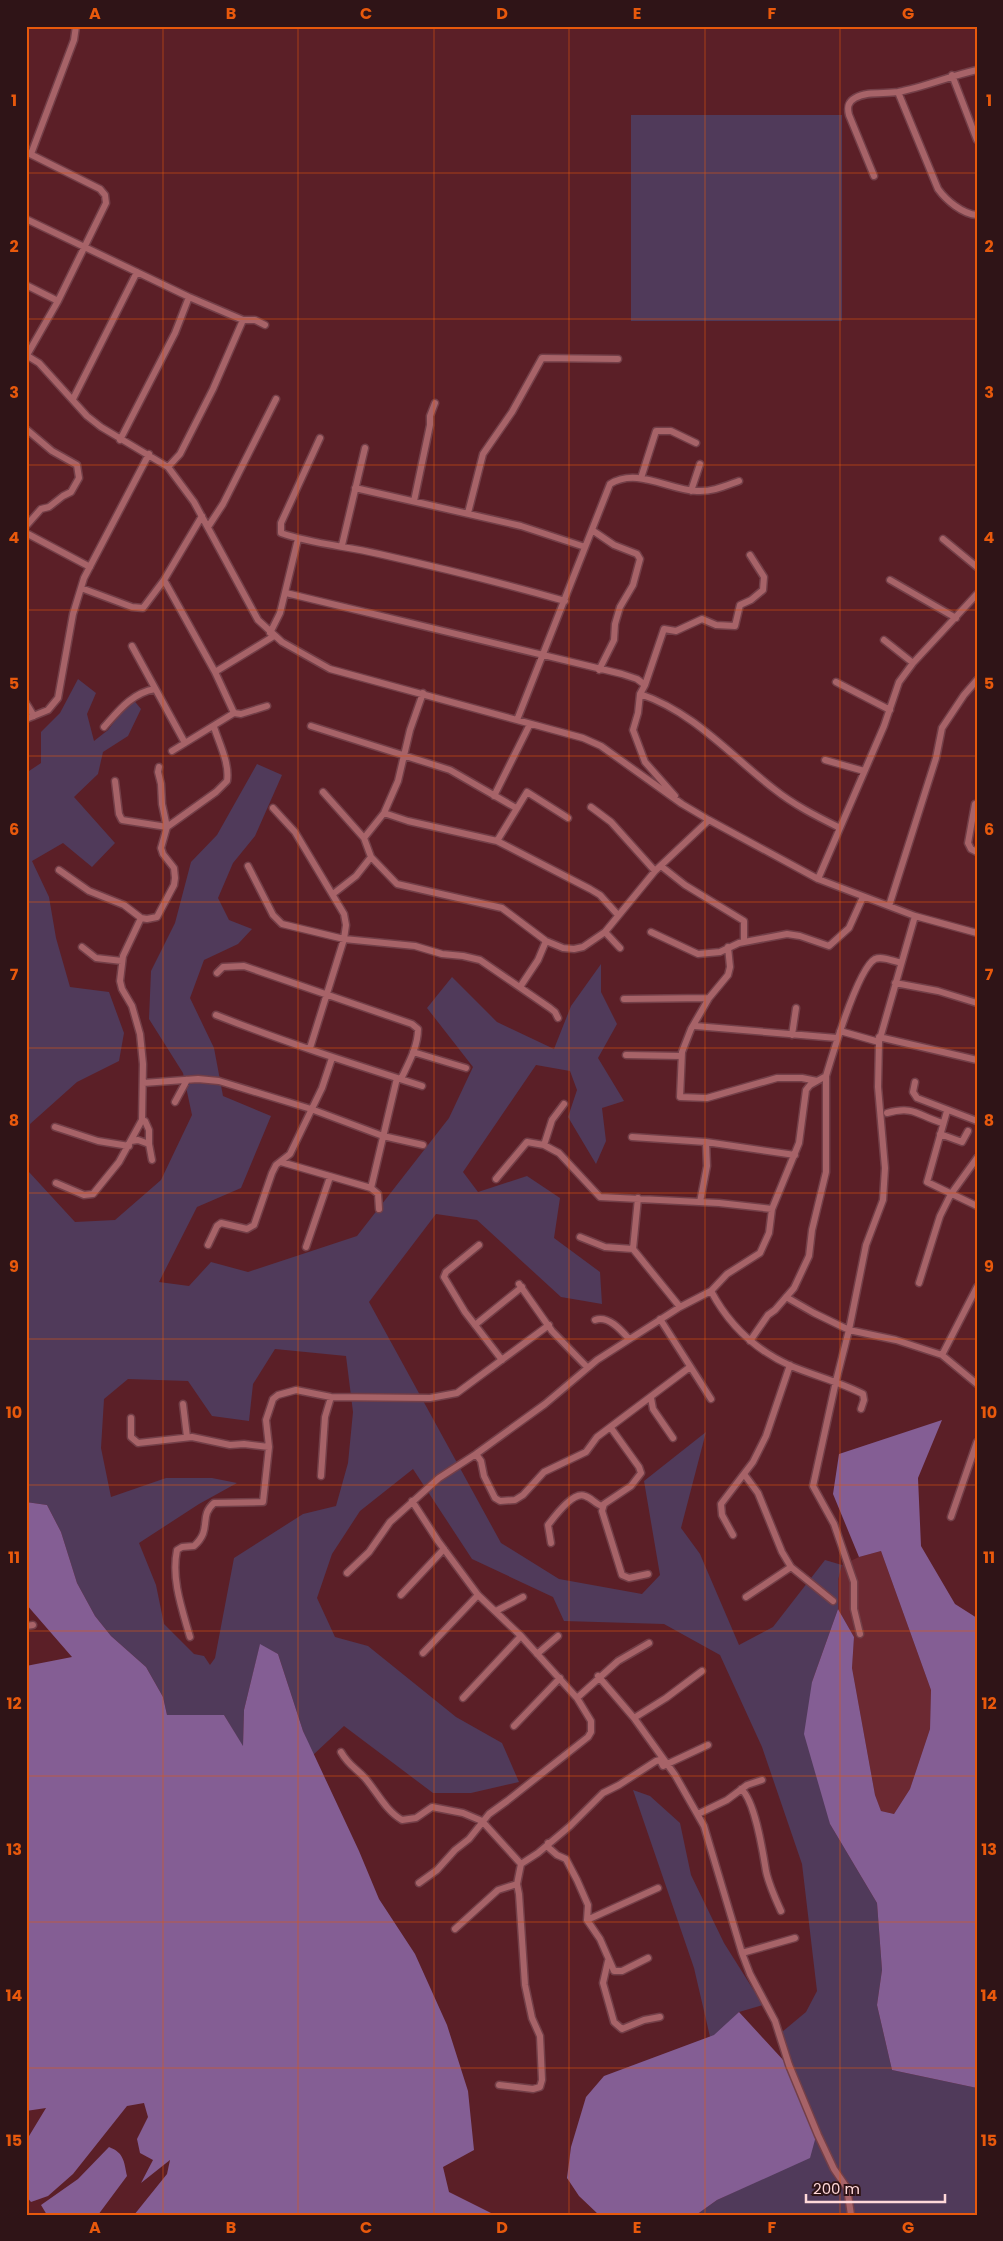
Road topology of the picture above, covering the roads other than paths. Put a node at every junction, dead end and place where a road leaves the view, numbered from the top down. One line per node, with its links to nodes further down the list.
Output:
1 (76, 26): 6 (street)
2 (977, 70): 3 (street)
3 (952, 75): 4 (street); 5 (street)
4 (898, 92): 7 (street); 8 (street)
5 (977, 140)
6 (29, 153): 10 (street)
7 (874, 176)
8 (977, 215)
9 (26, 219): 10 (street)
10 (83, 246): 11 (street); 14 (street)
11 (137, 272): 13 (street); 20 (street)
12 (26, 285): 14 (street)
13 (189, 297): 15 (street); 24 (street)
14 (58, 301): 17 (street)
15 (243, 320): 16 (street); 29 (street)
16 (265, 325)
17 (26, 355): 20 (street)
18 (618, 359): 35 (street)
19 (276, 398): 38 (street)
20 (73, 400): 24 (street)
21 (434, 403): 34 (street)
22 (26, 429): 37 (street)
23 (320, 438): 41 (street)
24 (120, 440): 27 (street)
25 (696, 443): 30 (street)
26 (365, 448): 32 (street)
27 (149, 454): 29 (street); 47 (street)
28 (700, 464): 33 (street)
29 (168, 467): 36 (street)
30 (641, 478): 33 (street); 39 (street)
31 (739, 480): 33 (street)
32 (355, 488): 34 (street); 43 (street)
33 (691, 491)
34 (414, 501): 35 (street)
35 (468, 513): 44 (street)
36 (202, 516): 38 (street); 48 (street)
37 (26, 526)
38 (208, 527): 55 (street)
39 (592, 530): 44 (street); 60 (street)
40 (26, 533): 47 (street)
41 (298, 539): 43 (street); 51 (street)
42 (943, 539): 46 (street)
43 (342, 545): 53 (street)
44 (585, 547): 53 (street)
45 (750, 555): 64 (street)
46 (977, 566)
47 (90, 567): 50 (street)
48 (164, 580): 50 (street); 61 (street)
49 (890, 580): 54 (street)
50 (81, 588): 72 (street)
51 (286, 593): 55 (street); 58 (street)
52 (977, 594): 54 (street)
53 (565, 601): 58 (street)
54 (956, 618): 59 (street)
55 (272, 635): 61 (street); 66 (street)
56 (884, 640): 59 (street)
57 (132, 646): 65 (street)
58 (543, 656): 60 (street); 74 (street)
59 (913, 663): 70 (street)
60 (599, 670): 64 (street)
61 (215, 672): 71 (street)
62 (977, 680): 108 (street)
63 (836, 682): 70 (street)
64 (645, 685): 67 (street)
65 (155, 689): 77 (street); 79 (street)
66 (423, 693): 74 (street); 81 (street)
67 (640, 694): 88 (street); 97 (street)
68 (26, 703): 72 (street)
69 (267, 706): 71 (street)
70 (890, 710): 84 (street)
71 (234, 713): 78 (street)
72 (34, 716): 73 (street)
73 (26, 719)
74 (517, 720): 75 (street)
75 (530, 724): 87 (street); 88 (street)
76 (311, 726): 81 (street)
77 (104, 727)
78 (214, 727): 79 (street); 96 (street)
79 (185, 743): 80 (street)
80 (172, 751)
81 (404, 754): 87 (street); 93 (street)
82 (825, 760): 84 (street)
83 (159, 767): 96 (street)
84 (864, 771): 97 (street)
85 (116, 781): 96 (street)
86 (322, 792): 98 (street)
87 (494, 796): 92 (street)
88 (682, 804): 95 (street)
89 (975, 804): 100 (street)
90 (591, 807): 103 (street)
91 (273, 808): 106 (street)
92 (516, 808): 94 (street); 99 (street)
93 (384, 812): 98 (street); 99 (street)
94 (568, 818)
95 (709, 820): 103 (street); 105 (street)
96 (167, 827): 111 (street)
97 (840, 828): 105 (street)
98 (364, 838): 101 (street)
99 (497, 841): 109 (street)
100 (977, 852)
101 (371, 857): 106 (street); 116 (street)
102 (248, 866): 115 (street)
103 (658, 869): 109 (street); 117 (street)
104 (59, 870): 111 (street)
105 (818, 879): 107 (street)
106 (333, 894): 115 (street)
107 (862, 897): 108 (street); 117 (street)
108 (888, 906): 110 (street)
109 (618, 915): 112 (street)
110 (915, 916): 114 (street); 122 (street)
111 (141, 918): 121 (street)
112 (605, 932): 116 (street); 120 (street)
113 (651, 932): 119 (street)
114 (977, 933)
115 (344, 939): 125 (street); 126 (street)
116 (546, 941): 125 (street)
117 (744, 942): 119 (street)
118 (82, 947): 121 (street)
119 (728, 947): 127 (street)
120 (620, 948)
121 (122, 961): 150 (street)
122 (901, 963): 124 (street); 134 (street)
123 (217, 973): 126 (street)
124 (895, 983): 129 (street); 137 (street)
125 (520, 987): 132 (street)
126 (327, 995): 138 (street); 139 (street)
127 (710, 998): 128 (street); 133 (street)
128 (624, 999)
129 (977, 1002)
130 (796, 1008): 135 (street)
131 (216, 1015): 138 (street)
132 (558, 1018)
133 (694, 1026): 135 (street); 141 (street)
134 (840, 1031): 136 (street); 137 (street)
135 (792, 1035): 136 (street)
136 (837, 1038): 145 (street)
137 (879, 1040): 143 (street); 198 (street)
138 (310, 1048): 142 (street)
139 (413, 1052): 144 (street); 146 (street)
140 (626, 1055): 141 (street)
141 (681, 1056): 148 (street)
142 (332, 1058): 146 (street); 154 (street)
143 (977, 1060)
144 (466, 1068)
145 (826, 1076): 148 (street); 192 (street)
146 (399, 1079): 151 (street); 163 (street)
147 (187, 1080): 150 (street); 152 (street); 154 (street)
148 (817, 1081): 170 (street)
149 (915, 1082): 155 (street)
150 (143, 1083): 157 (street)
151 (422, 1086)
152 (175, 1102)
153 (564, 1104): 169 (street)
154 (311, 1109): 163 (street); 173 (street)
155 (947, 1111): 158 (street); 159 (street)
156 (888, 1112): 159 (street)
157 (142, 1120): 165 (street); 167 (street)
158 (977, 1121)
159 (943, 1122): 162 (street)
160 (55, 1127): 165 (street)
161 (968, 1131): 162 (street)
162 (940, 1134): 178 (street)
163 (383, 1136): 168 (street); 177 (street)
164 (632, 1137): 166 (street)
165 (133, 1141): 167 (street); 176 (street)
166 (706, 1142): 170 (street); 180 (street)
167 (149, 1144): 172 (street)
168 (423, 1145)
169 (544, 1145): 175 (street); 179 (street)
170 (794, 1155): 183 (street)
171 (977, 1158): 178 (street)
172 (152, 1160)
173 (281, 1162): 174 (street); 185 (street)
174 (330, 1177): 177 (street); 187 (street)
175 (496, 1180)
176 (56, 1183)
177 (370, 1188): 182 (street)
178 (950, 1194): 181 (street); 189 (street)
179 (638, 1198): 180 (street); 188 (street)
180 (700, 1202): 183 (street)
181 (977, 1206)
182 (379, 1209)
183 (772, 1209): 191 (street)
184 (580, 1237): 188 (street)
185 (208, 1245)
186 (479, 1245): 196 (street)
187 (306, 1247)
188 (633, 1249): 193 (street)
189 (919, 1283)
190 (977, 1288): 201 (street)
191 (710, 1291): 193 (street); 200 (street)
192 (786, 1296): 198 (street); 200 (street)
193 (680, 1307): 194 (street)
194 (660, 1319): 199 (street); 204 (street)
195 (595, 1320): 199 (street)
196 (475, 1325): 197 (street); 202 (street)
197 (549, 1325): 202 (street); 205 (street)
198 (849, 1330): 201 (street); 206 (street)
199 (629, 1339): 205 (street)
200 (750, 1341): 203 (street)
201 (942, 1355): 207 (street)
202 (502, 1360): 208 (street)
203 (790, 1365): 206 (street); 220 (street)
204 (690, 1366): 209 (street); 210 (street)
205 (587, 1367): 219 (street)
206 (836, 1381): 212 (street); 237 (street)
207 (977, 1384)
208 (331, 1397): 218 (street); 221 (street)
209 (651, 1398): 214 (street); 216 (street)
210 (711, 1399)
211 (183, 1404): 215 (street)
212 (861, 1409)
213 (131, 1418): 215 (street)
214 (612, 1430): 219 (street); 223 (street)
215 (188, 1438): 218 (street)
216 (673, 1438)
217 (977, 1442): 224 (street)
218 (269, 1447): 240 (street)
219 (476, 1454): 222 (street)
220 (744, 1474): 225 (street); 228 (street)
221 (321, 1476)
222 (412, 1501): 227 (street); 229 (street)
223 (602, 1506): 226 (street); 230 (street)
224 (951, 1516)
225 (733, 1535)
226 (551, 1543)
227 (444, 1549): 231 (street); 232 (street)
228 (791, 1567): 234 (street); 235 (street)
229 (347, 1573)
230 (648, 1574)
231 (478, 1595): 236 (street); 242 (street)
232 (401, 1596)
233 (523, 1596): 236 (street)
234 (746, 1597)
235 (833, 1601)
236 (496, 1612): 238 (street)
237 (860, 1634)
238 (520, 1636): 243 (street); 247 (street)
239 (558, 1636): 243 (street)
240 (190, 1637)
241 (649, 1643): 245 (street)
242 (423, 1652)
243 (537, 1654): 246 (street)
244 (702, 1670): 249 (street)
245 (598, 1676): 248 (street); 249 (street)
246 (560, 1678): 248 (street); 250 (street)
247 (463, 1698)
248 (577, 1698): 257 (street)
249 (634, 1718): 253 (street)
250 (514, 1726)
251 (708, 1745): 253 (street)
252 (341, 1752): 257 (street)
253 (667, 1765): 256 (street); 258 (street)
254 (762, 1780): 255 (street)
255 (741, 1789): 256 (street); 263 (street)
256 (698, 1814): 267 (street)
257 (482, 1821): 259 (street); 260 (street)
258 (547, 1846): 259 (street); 264 (street)
259 (521, 1864): 261 (street)
260 (419, 1883)
261 (517, 1884): 265 (street); 271 (street)
262 (658, 1888): 264 (street)
263 (781, 1911)
264 (587, 1920): 269 (street)
265 (455, 1928)
266 (795, 1938): 267 (street)
267 (742, 1953): 272 (street)
268 (648, 1958): 269 (street)
269 (608, 1961): 270 (street)
270 (660, 2017)
271 (499, 2085)
272 (851, 2215)

